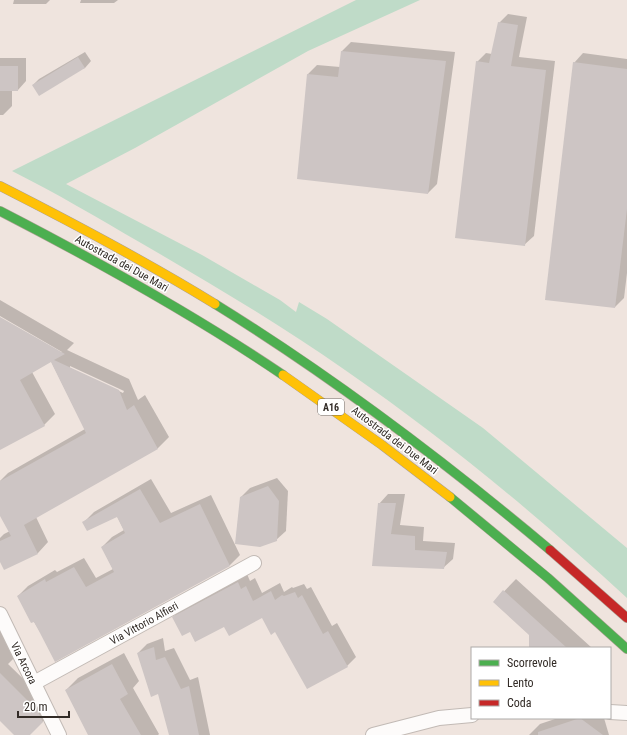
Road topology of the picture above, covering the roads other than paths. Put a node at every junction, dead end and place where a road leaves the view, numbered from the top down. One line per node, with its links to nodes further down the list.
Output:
1 (0, 186): 5 (highway, Autostrada dei Due Mari / A16)
2 (1, 212): 6 (highway, Autostrada dei Due Mari / A16)
3 (254, 563): 7 (street, Via Vittorio Alfieri)
4 (0, 614): 7 (street, Via Arcora)
5 (627, 618)
6 (627, 649)
7 (34, 683): 11 (street, Via Arcora)
8 (611, 712): 9 (street)
9 (627, 713)
10 (471, 715): 12 (street)
11 (59, 735)
12 (373, 735)

